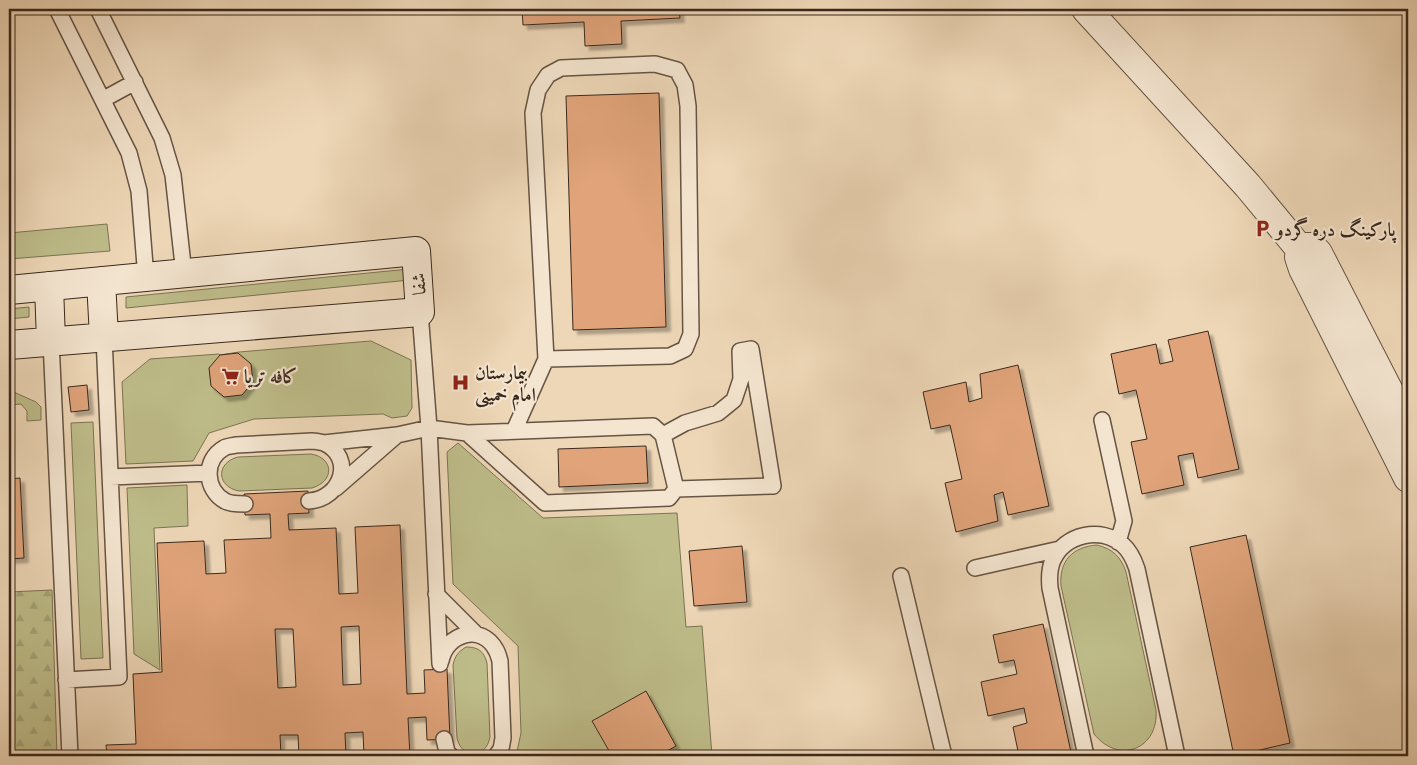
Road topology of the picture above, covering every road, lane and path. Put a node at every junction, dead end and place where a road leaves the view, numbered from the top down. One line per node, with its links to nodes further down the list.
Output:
1 (58, 9): 5 (lane)
2 (98, 9): 4 (lane)
3 (1086, 9): 6 (street)
4 (135, 82): 5 (lane); 7 (lane)
5 (104, 99): 8 (lane)
6 (1300, 249): 19 (street); 27 (street)
7 (184, 274): 8 (street, شفا); 12 (street, شفا)
8 (146, 278): 9 (street, شفا)
9 (102, 281): 10 (street, شفا); 13 (street)
10 (49, 286): 11 (street, شفا); 14 (street)
11 (9, 290)
12 (420, 312): 13 (street, شفا); 18 (lane)
13 (104, 337): 14 (street, شفا); 26 (lane)
14 (51, 341): 15 (street, شفا); 38 (lane)
15 (9, 345)
16 (546, 359): 16 (lane); 20 (lane)
17 (1102, 420): 32 (lane)
18 (429, 428): 21 (lane); 22 (lane); 36 (lane)
19 (1408, 428)
20 (514, 431): 21 (lane); 23 (lane)
21 (467, 433): 29 (lane)
22 (397, 435): 24 (lane); 28 (lane)
23 (663, 435): 29 (lane); 29 (lane)
24 (324, 443): 25 (lane); 28 (lane)
25 (209, 473): 26 (lane); 31 (lane)
26 (110, 478): 38 (lane)
27 (1408, 478)
28 (336, 488): 30 (lane)
29 (676, 490)
30 (309, 501)
31 (244, 504)
32 (1118, 542): 33 (lane); 45 (lane)
33 (1060, 549): 34 (lane); 44 (lane)
34 (975, 568)
35 (901, 576): 43 (lane)
36 (436, 594): 37 (lane); 37 (lane)
37 (476, 634): 42 (lane)
38 (66, 680): 40 (lane)
39 (444, 739): 41 (lane)
40 (70, 756)
41 (451, 756)
42 (496, 756)
43 (944, 756)
44 (1086, 756)
45 (1177, 756)

